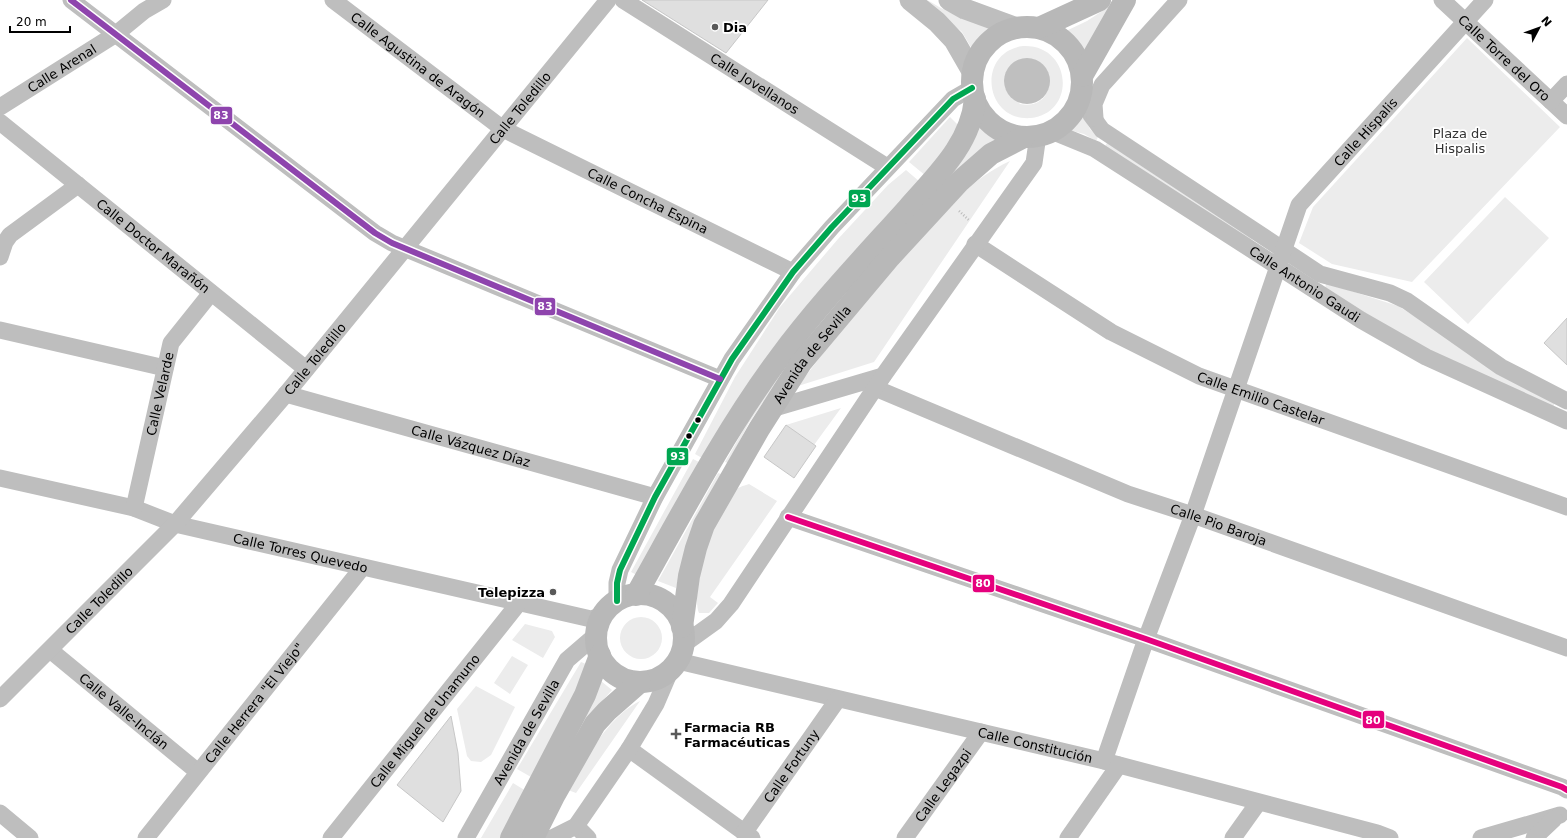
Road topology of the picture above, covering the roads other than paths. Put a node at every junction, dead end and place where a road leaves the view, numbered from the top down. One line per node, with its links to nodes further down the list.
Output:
1 (71, 0): 16 (street)
2 (162, 0): 16 (street, Calle Arenal)
3 (333, 0): 26 (street, Calle Agustina de Aragón)
4 (608, 0): 26 (street, Calle Toledillo)
5 (623, 0): 30 (street, Calle Jovellanos)
6 (910, 0): 20 (street)
7 (949, 0): 14 (street)
8 (1100, 0): 15 (main road)
9 (1125, 0): 18 (main road)
10 (1179, 0): 17 (street)
11 (1442, 0): 13 (street, Calle Torre del Oro)
12 (1486, 0): 13 (street, Calle Hispalis)
13 (1465, 22): 21 (street, Calle Torre del Oro); 35 (street, Calle Hispalis)
14 (1017, 28): 15 (main road); 20 (main road)
15 (1039, 28): 18 (main road)
16 (116, 34): 22 (street, Calle Arenal); 33 (street)
17 (1126, 58): 18 (street); 25 (street)
18 (1082, 83): 25 (street, Calle Antonio Gaudi); 27 (main road)
19 (1567, 84): 21 (street)
20 (973, 87): 27 (main road); 30 (street, Avenida de Sevilla); 57 (main road, Avenida de Sevilla)
21 (1551, 102): 23 (street, Calle Torre del Oro)
22 (0, 107)
23 (1567, 116)
24 (0, 122): 31 (street, Calle Doctor Marañón)
25 (1097, 126): 35 (street, Calle Antonio Gaudi)
26 (503, 129): 33 (street, Calle Toledillo); 36 (street, Calle Concha Espina)
27 (1038, 134): 28 (street, Calle Antonio Gaudi); 29 (street); 46 (main road, Avenida de Sevilla)
28 (1073, 140): 29 (street); 35 (street, Calle Antonio Gaudi)
29 (1034, 163): 32 (street)
30 (887, 167): 36 (street, Avenida de Sevilla)
31 (78, 185): 34 (street); 37 (street, Calle Doctor Marañón)
32 (975, 244): 42 (street); 43 (street, Calle Emilio Castelar)
33 (405, 248): 40 (street, Calle Toledillo); 41 (street)
34 (0, 257)
35 (1281, 260): 43 (street, Calle Hispalis); 45 (street, Calle Antonio Gaudi); 47 (street, Calle Antonio Gaudi)
36 (793, 272): 41 (street, Avenida de Sevilla)
37 (211, 293): 39 (street, Calle Velarde); 40 (street, Calle Doctor Marañón)
38 (0, 330): 39 (street)
39 (165, 368): 51 (street, Calle Velarde)
40 (306, 369): 44 (street, Calle Toledillo)
41 (720, 379): 49 (street, Avenida de Sevilla)
42 (879, 382): 46 (street); 52 (street, Calle Pio Baroja); 53 (street)
43 (1236, 390): 50 (street, Calle Emilio Castelar); 52 (street, Calle Hispalis)
44 (286, 394): 49 (street, Calle Vázquez Díaz); 54 (street, Calle Toledillo)
45 (1567, 401)
46 (771, 410): 61 (main road, Avenida de Sevilla)
47 (1567, 421)
48 (0, 478): 51 (street, Calle Torres Quevedo)
49 (655, 497): 57 (street, Avenida de Sevilla)
50 (1567, 507)
51 (134, 508): 54 (street, Calle Torres Quevedo)
52 (1193, 515): 58 (street, Calle Hispalis); 59 (street, Calle Pio Baroja)
53 (788, 517): 58 (street); 61 (street)
54 (175, 524): 55 (street, Calle Torres Quevedo); 60 (street, Calle Toledillo)
55 (362, 568): 56 (street, Calle Torres Quevedo); 68 (street, Calle Herrera "El Viejo")
56 (518, 604): 57 (street, Calle Torres Quevedo); 78 (street, Calle Miguel de Unamuno)
57 (610, 620): 61 (main road); 62 (main road); 79 (street, Avenida de Sevilla); 80 (main road, Avenida de Sevilla)
58 (1146, 639): 67 (street, Calle Hispalis); 69 (street)
59 (1567, 648)
60 (50, 650): 63 (street, Calle Toledillo); 68 (street, Calle Valle-Inclán)
61 (679, 650): 62 (main road); 64 (street, Calle Constitución); 66 (street, Avenida de Sevilla)
62 (640, 682): 81 (main road)
63 (0, 699)
64 (838, 699): 65 (street, Calle Constitución); 74 (street, Calle Fortuny)
65 (981, 732): 67 (street, Calle Constitución); 84 (street, Calle Legazpi)
66 (629, 749): 73 (street, Avenida de Sevilla); 74 (street)
67 (1111, 763): 70 (street, Calle Constitución); 85 (street, Calle Hispalis)
68 (198, 772): 77 (street, Calle Herrera "El Viejo")
69 (1567, 790)
70 (1258, 803): 75 (street, Calle Constitución); 86 (street)
71 (0, 813): 76 (street)
72 (1564, 813): 87 (street); 88 (street)
73 (576, 826): 82 (street, Avenida de Sevilla); 83 (street)
74 (748, 835)
75 (1380, 836)
76 (30, 838)
77 (146, 838)
78 (332, 838)
79 (466, 838)
80 (511, 838)
81 (533, 838)
82 (552, 838)
83 (588, 838)
84 (905, 838)
85 (1068, 838)
86 (1234, 838)
87 (1481, 838)
88 (1534, 838)

